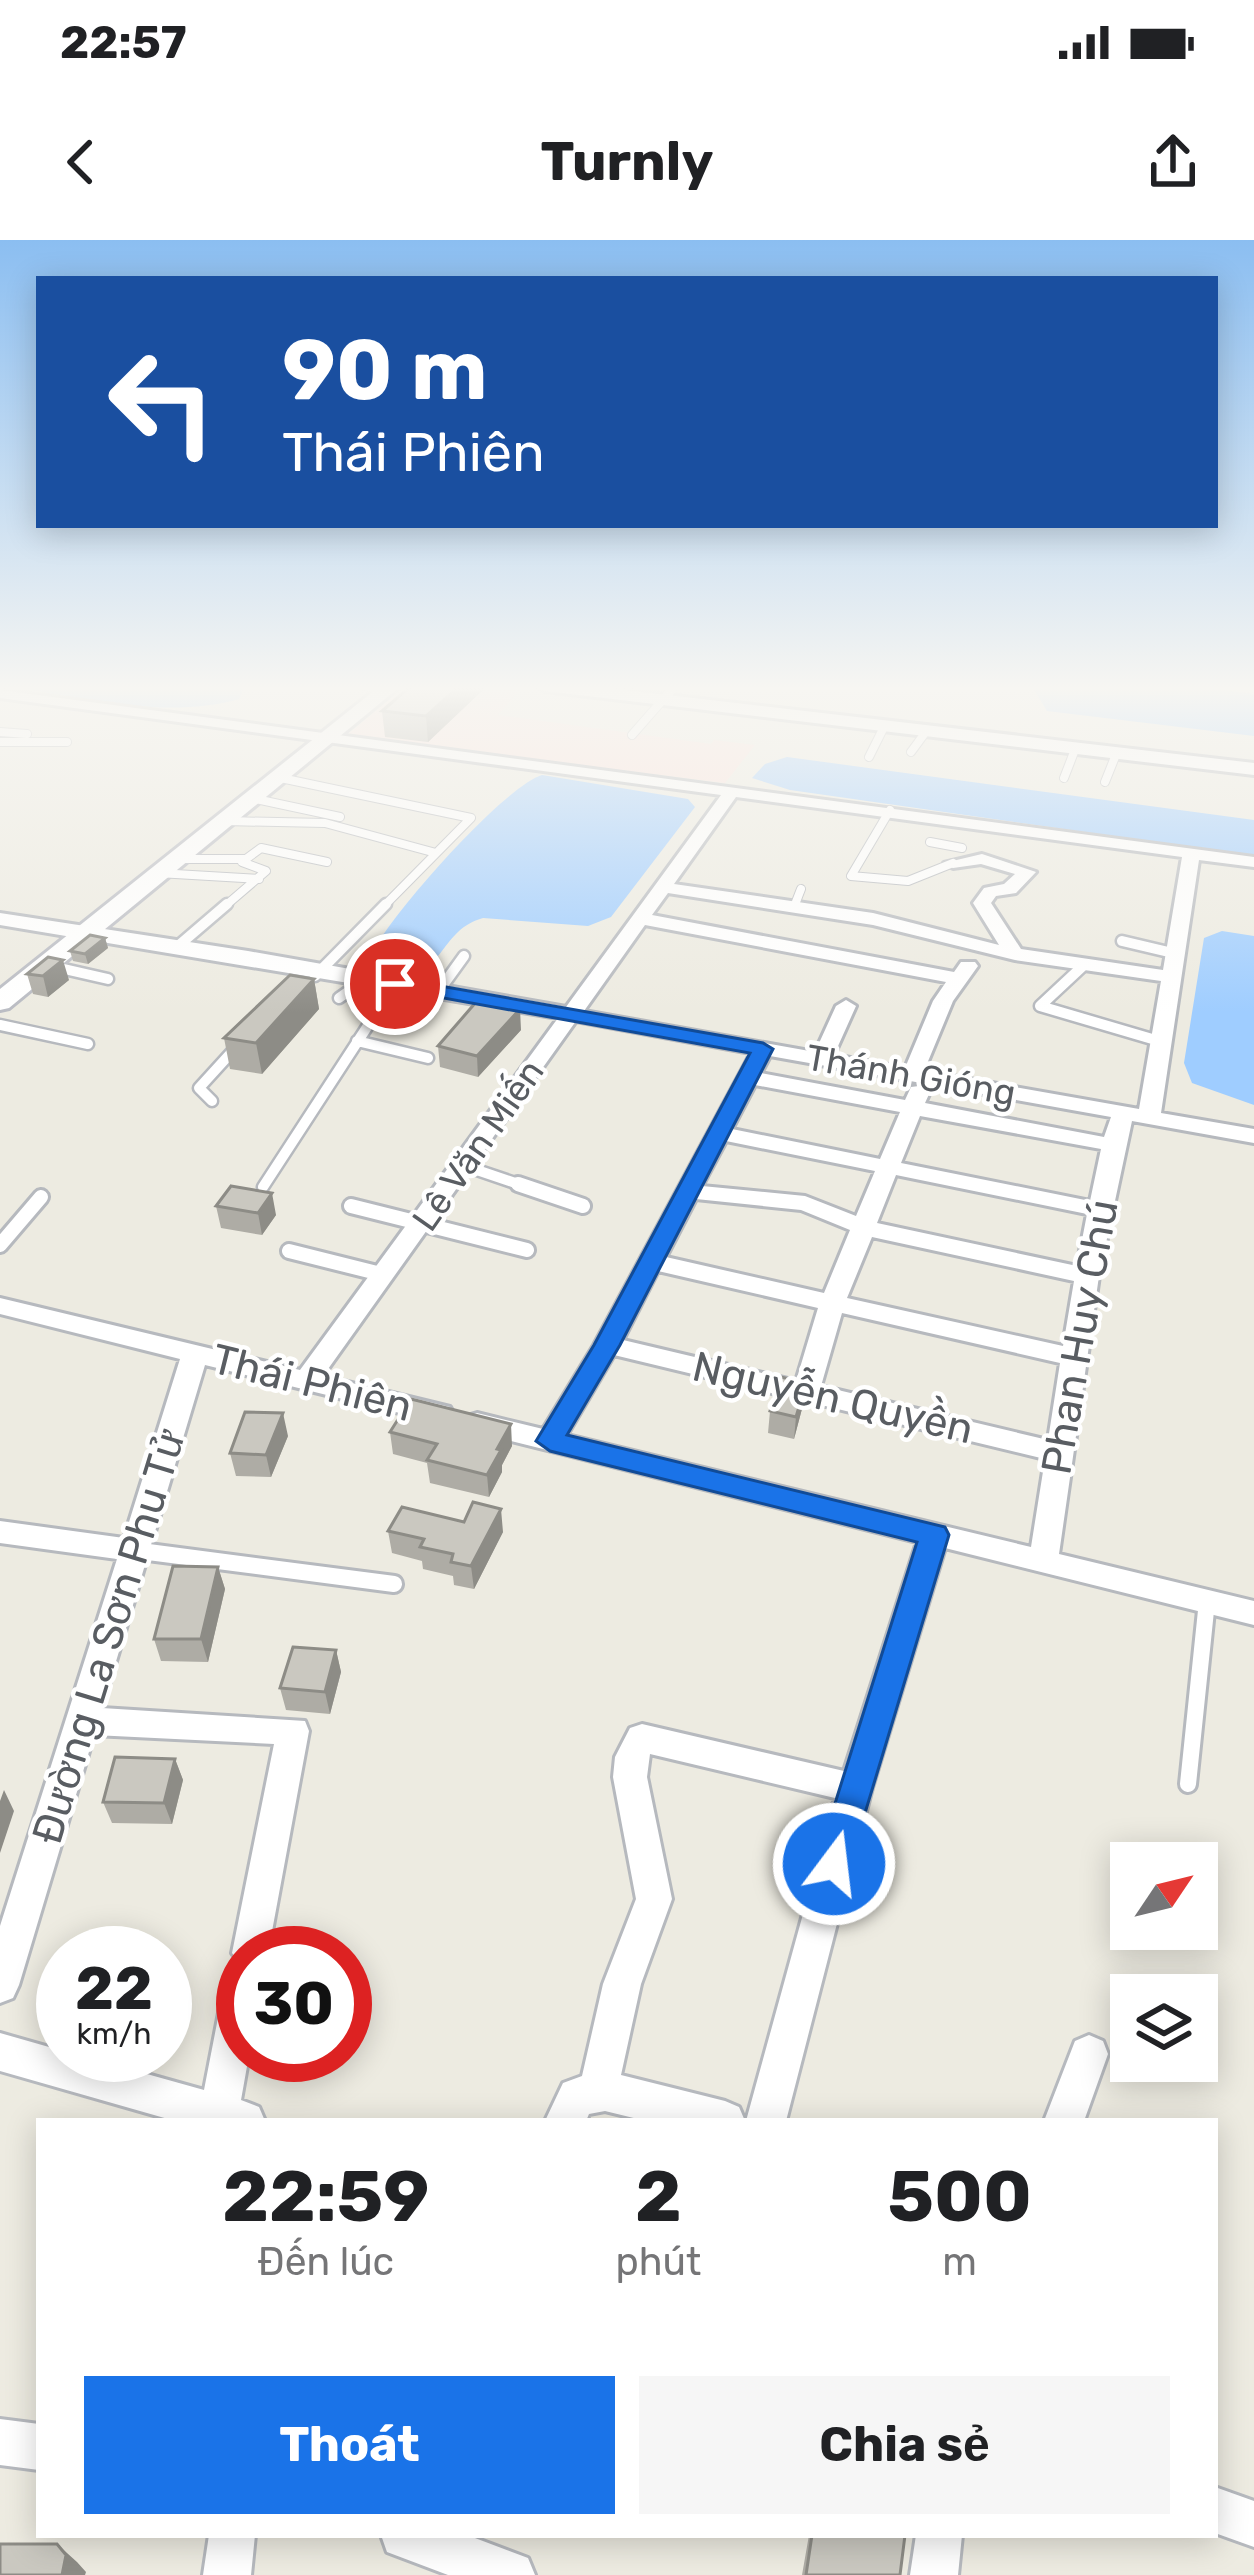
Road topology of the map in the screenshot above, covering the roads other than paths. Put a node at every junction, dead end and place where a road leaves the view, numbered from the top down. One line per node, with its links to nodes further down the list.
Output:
1 (255, 795): 5 (main road)
2 (361, 795): 11 (lane)
3 (729, 795): 19 (street, Lê Văn Miến)
4 (772, 795): 6 (street)
5 (251, 798): 7 (lane); 8 (main road)
6 (890, 810): 9 (street); 13 (lane)
7 (340, 817)
8 (224, 821): 11 (lane); 17 (main road)
9 (974, 823): 12 (street); 13 (street)
10 (930, 842): 13 (lane)
11 (436, 853): 33 (lane)
12 (1191, 853): 16 (street); 27 (street, Phan Huy Chú)
13 (957, 855): 26 (street)
14 (246, 859): 15 (lane); 17 (lane); 18 (lane)
15 (327, 862)
16 (1254, 862)
17 (166, 866): 18 (lane); 22 (main road)
18 (259, 879): 24 (lane)
19 (662, 886): 20 (street, Lê Văn Miến); 25 (street)
20 (638, 918): 35 (street); 41 (street, Lê Văn Miến)
21 (0, 919): 22 (street, Thánh Gióng)
22 (92, 932): 24 (street, Thánh Gióng); 30 (main road)
23 (1121, 941): 27 (lane)
24 (178, 946): 33 (street, Thánh Gióng)
25 (980, 947): 26 (street); 35 (street)
26 (1015, 954): 29 (street)
27 (1177, 954): 31 (street, Phan Huy Chú)
28 (464, 956): 37 (lane)
29 (1085, 964): 31 (street); 45 (lane)
30 (46, 965): 32 (lane); 39 (main road)
31 (1172, 977): 45 (street, Phan Huy Chú)
32 (108, 979)
33 (313, 979): 34 (street, Thánh Gióng)
34 (366, 979): 36 (street, Thánh Gióng); 38 (lane)
35 (959, 979): 50 (street)
36 (395, 984): 37 (street, Thánh Gióng); 44 (lane)
37 (438, 992): 41 (street, Thánh Gióng)
38 (340, 998)
39 (0, 1002)
40 (846, 1006): 49 (street)
41 (571, 1015): 47 (street, Thánh Gióng); 58 (street, Lê Văn Miến)
42 (0, 1025): 46 (lane)
43 (254, 1028): 52 (lane)
44 (358, 1041): 48 (lane); 60 (lane)
45 (1159, 1041): 54 (street, Phan Huy Chú)
46 (88, 1044)
47 (763, 1049): 49 (street, Thánh Gióng); 51 (street)
48 (428, 1058)
49 (821, 1059): 50 (street, Thánh Gióng)
50 (918, 1076): 53 (street); 54 (street, Thánh Gióng)
51 (748, 1077): 53 (street); 55 (street)
52 (212, 1101)
53 (913, 1106): 57 (street); 59 (street)
54 (1136, 1115): 56 (street, Thánh Gióng); 57 (street, Phan Huy Chú)
55 (720, 1133): 59 (street); 61 (street)
56 (1254, 1136)
57 (1112, 1144): 65 (street, Phan Huy Chú)
58 (465, 1166): 64 (lane); 66 (street, Lê Văn Miến)
59 (888, 1166): 65 (street); 67 (street)
60 (263, 1187)
61 (685, 1191): 67 (street); 71 (street)
62 (41, 1197): 68 (lane)
63 (352, 1206): 66 (lane)
64 (583, 1206)
65 (1101, 1210): 73 (street, Phan Huy Chú)
66 (423, 1223): 69 (lane); 72 (street, Lê Văn Miến)
67 (865, 1228): 73 (street); 74 (street)
68 (0, 1245)
69 (527, 1250)
70 (289, 1251): 72 (lane)
71 (650, 1261): 74 (street); 76 (street)
72 (385, 1275): 79 (street, Lê Văn Miến)
73 (1088, 1276): 78 (street, Phan Huy Chú)
74 (832, 1304): 78 (street); 80 (street)
75 (0, 1306): 77 (street, Thái Phiên)
76 (607, 1345): 80 (street, Nguyễn Quyền); 81 (street)
77 (195, 1354): 79 (street, Thái Phiên); 85 (street, Đường La Sơn Phu Tử)
78 (1076, 1358): 82 (street, Phan Huy Chú)
79 (306, 1382): 81 (street, Thái Phiên)
80 (806, 1390): 82 (street, Nguyễn Quyền)
81 (550, 1441): 84 (street, Thái Phiên)
82 (1059, 1452): 86 (street, Phan Huy Chú)
83 (0, 1532): 85 (street)
84 (934, 1535): 86 (street, Thái Phiên); 92 (street)
85 (133, 1550): 87 (lane); 90 (street, Đường La Sơn Phu Tử)
86 (1042, 1562): 88 (street, Thái Phiên)
87 (394, 1584)
88 (1207, 1601): 89 (street, Thái Phiên); 91 (lane)
89 (1253, 1606)
90 (85, 1721): 93 (street); 94 (street, Đường La Sơn Phu Tử)
91 (1188, 1784)
92 (854, 1788): 98 (street); 102 (street)
93 (255, 1926)
94 (0, 1985)
95 (0, 2052): 99 (street)
96 (1089, 2054): 103 (street)
97 (235, 2082): 99 (street)
98 (598, 2091): 100 (street); 101 (street)
99 (232, 2116)
100 (566, 2118)
101 (712, 2118)
102 (767, 2118)
103 (1065, 2118)
104 (0, 2442): 105 (street)
105 (36, 2447)
106 (1218, 2511): 107 (street)
107 (1254, 2524)
108 (232, 2538): 111 (street)
109 (412, 2538): 112 (street)
110 (939, 2538): 113 (street)
111 (227, 2575)
112 (511, 2575)
113 (934, 2575)

